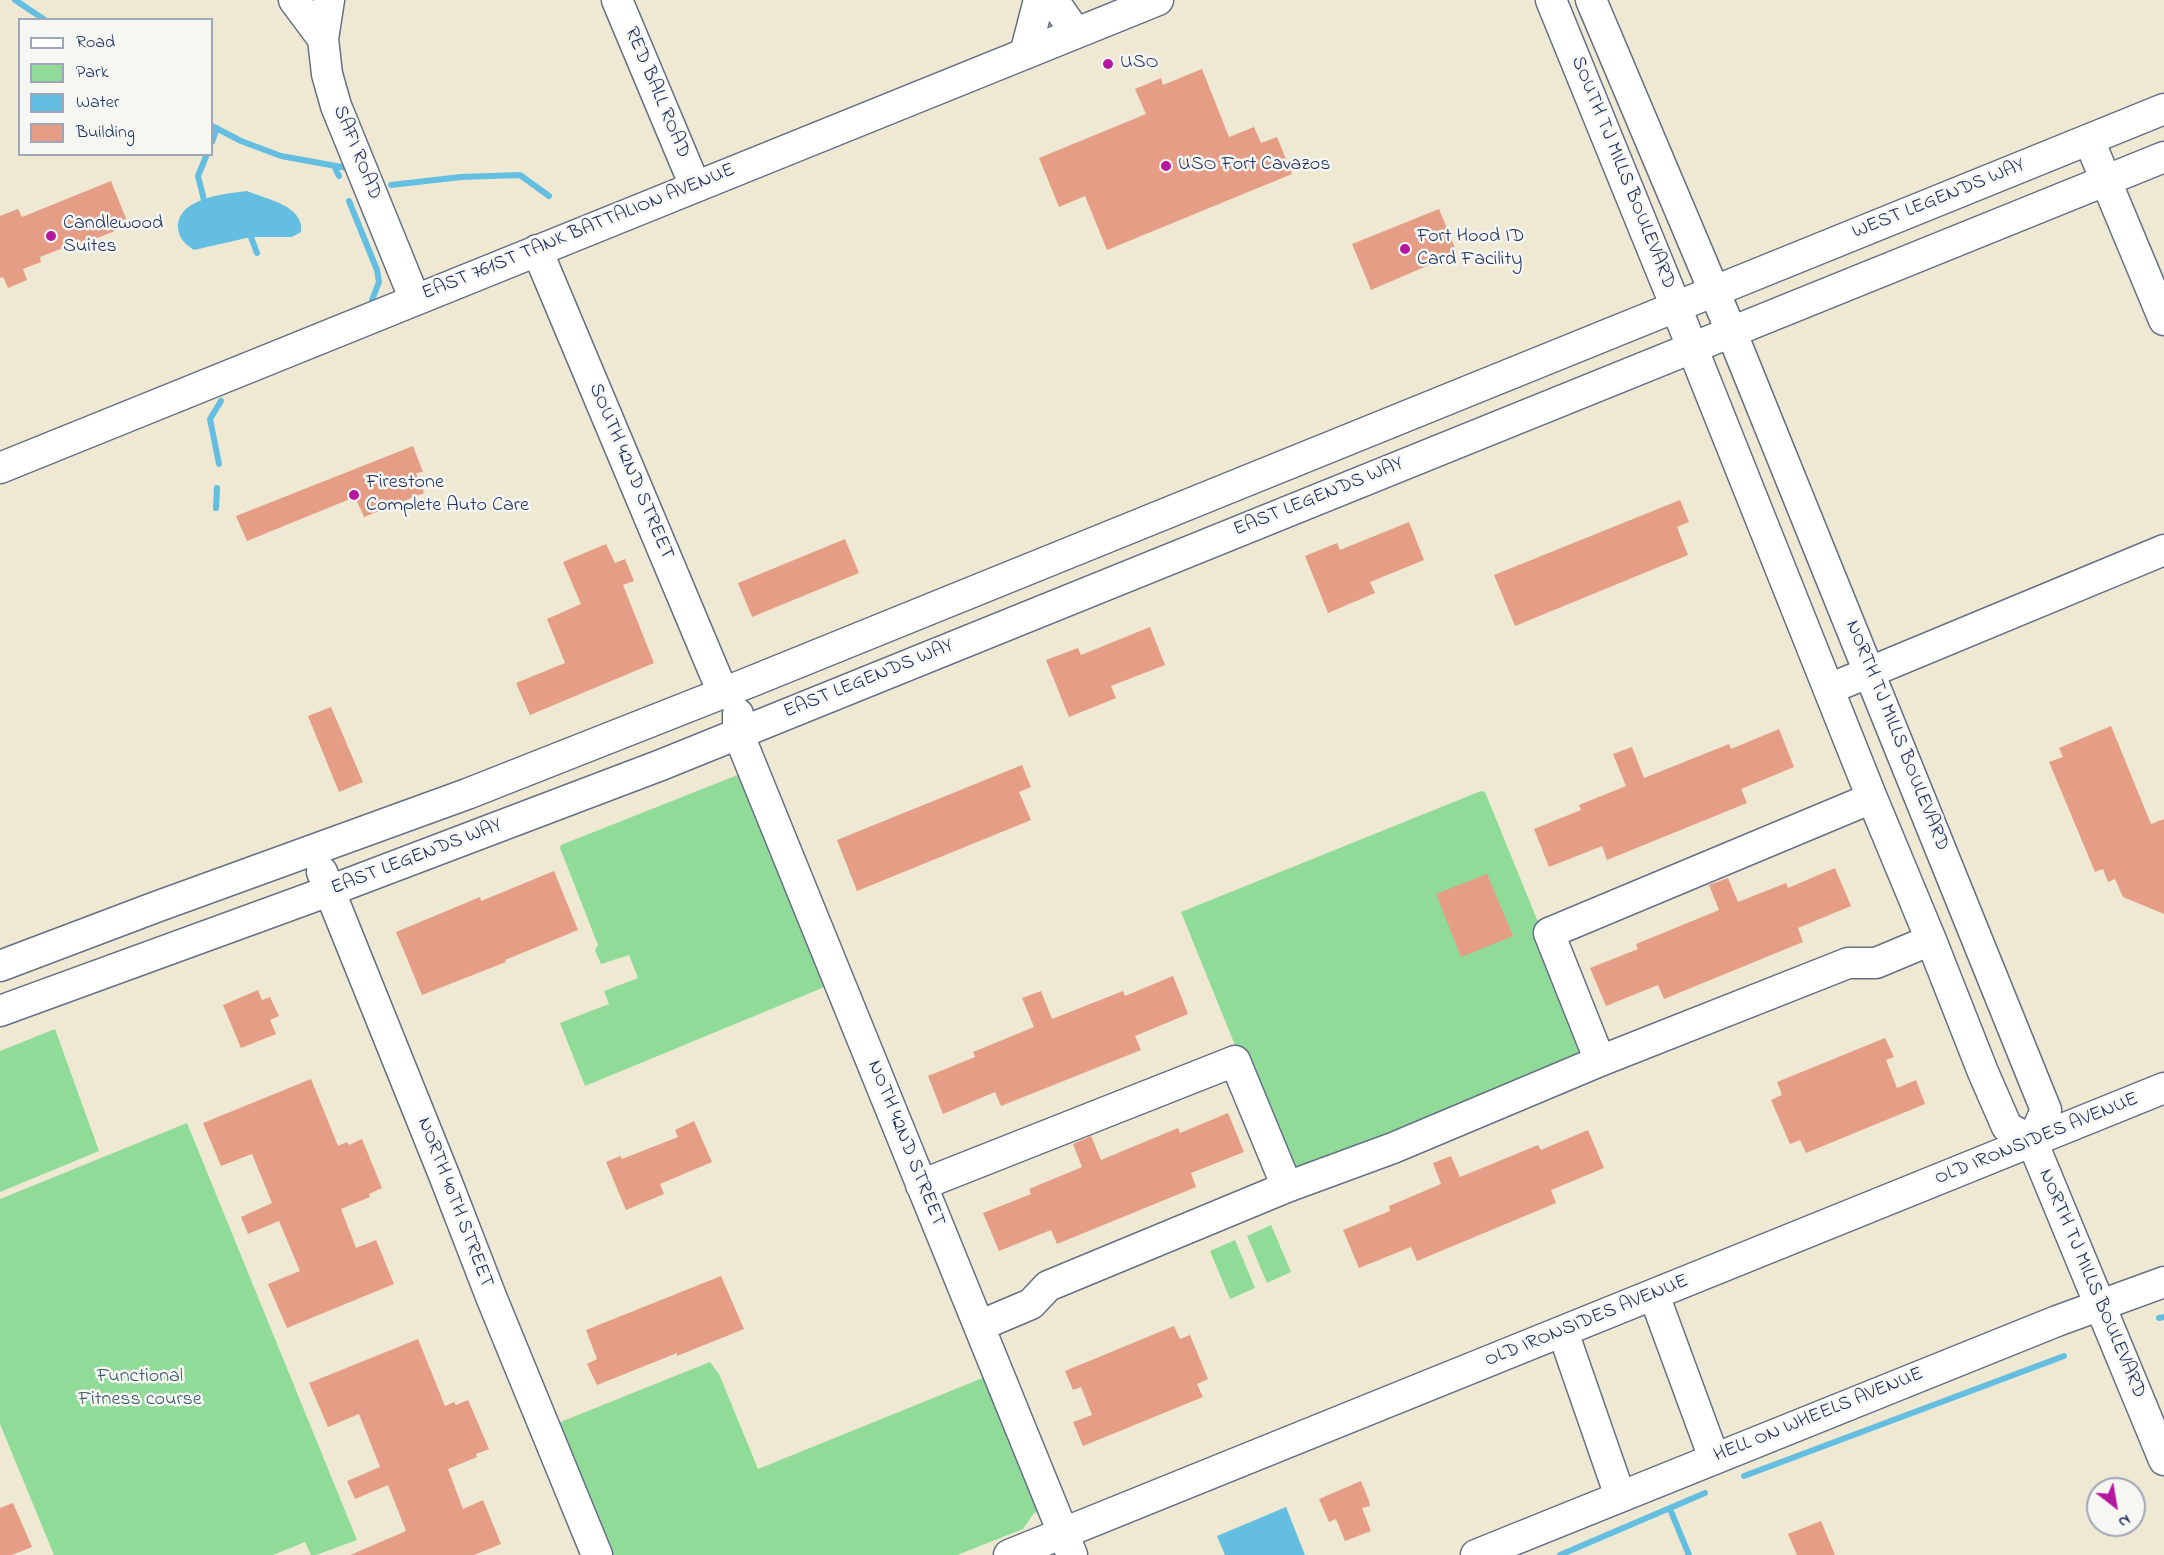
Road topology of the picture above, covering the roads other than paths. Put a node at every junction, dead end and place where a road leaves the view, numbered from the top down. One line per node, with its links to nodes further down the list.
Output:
1 (294, 0): 11 (street)
2 (329, 0): 11 (street, SAFI ROAD)
3 (617, 0): 17 (street, RED BALL ROAD)
4 (1039, 0): 12 (street)
5 (1053, 0): 10 (street)
6 (1158, 0): 9 (street, EAST 761ST TANK BATTALION AVENUE)
7 (1551, 0): 21 (street, SOUTH TJ MILLS BOULEVARD)
8 (1592, 0): 19 (street, SOUTH TJ MILLS BOULEVARD)
9 (1115, 8): 10 (street, EAST 761ST TANK BATTALION AVENUE)
10 (1076, 33): 12 (street, EAST 761ST TANK BATTALION AVENUE)
11 (323, 39): 20 (street, SAFI ROAD)
12 (1025, 54): 17 (street, EAST 761ST TANK BATTALION AVENUE)
13 (2164, 109): 14 (street, WEST LEGENDS WAY)
14 (2089, 140): 16 (street); 19 (street, WEST LEGENDS WAY)
15 (2164, 157): 16 (street)
16 (2105, 181): 22 (street); 23 (street)
17 (695, 186): 18 (street, EAST 761ST TANK BATTALION AVENUE)
18 (537, 250): 20 (street, EAST 761ST TANK BATTALION AVENUE); 30 (street, SOUTH 42ND STREET)
19 (1714, 291): 21 (street); 23 (street, SOUTH TJ MILLS BOULEVARD)
20 (415, 300): 25 (street, EAST 761ST TANK BATTALION AVENUE)
21 (1676, 307): 24 (street, SOUTH TJ MILLS BOULEVARD); 27 (street)
22 (2164, 320)
23 (1731, 331): 24 (street, EAST LEGENDS WAY); 28 (street, NORTH TJ MILLS BOULEVARD)
24 (1692, 347): 29 (street); 31 (street, EAST LEGENDS WAY)
25 (0, 468)
26 (2164, 550): 28 (street)
27 (788, 668): 30 (street); 31 (street)
28 (1870, 672): 29 (street); 41 (street, NORTH TJ MILLS BOULEVARD)
29 (1828, 689): 33 (street)
30 (723, 693): 32 (street); 34 (street)
31 (738, 733): 32 (street, EAST LEGENDS WAY); 42 (street, NOTH 42ND STREET)
32 (661, 765): 35 (street, EAST LEGENDS WAY)
33 (1872, 798): 36 (street); 39 (street)
34 (314, 849): 35 (street, NORTH 40TH STREET); 37 (street)
35 (329, 891): 38 (street, EAST LEGENDS WAY); 53 (street, NORTH 40TH STREET)
36 (1931, 940): 39 (street); 41 (street)
37 (0, 966)
38 (0, 1011)
39 (1600, 1061): 43 (street)
40 (2164, 1088): 41 (street, OLD IRONSIDES AVENUE)
41 (2032, 1141): 45 (street, OLD IRONSIDES AVENUE); 46 (street, NORTH TJ MILLS BOULEVARD)
42 (921, 1185): 43 (street); 47 (street, NOTH 42ND STREET)
43 (1287, 1187): 47 (street)
44 (2164, 1282): 46 (street, HELL ON WHEELS AVENUE)
45 (1654, 1295): 48 (street, OLD IRONSIDES AVENUE); 49 (street)
46 (2101, 1305): 49 (street, HELL ON WHEELS AVENUE); 50 (street, NORTH TJ MILLS BOULEVARD)
47 (979, 1326): 52 (street, NOTH 42ND STREET)
48 (1563, 1332): 51 (street); 52 (street, OLD IRONSIDES AVENUE)
49 (1714, 1458): 51 (street, HELL ON WHEELS AVENUE)
50 (2164, 1460)
51 (1620, 1497): 55 (street, HELL ON WHEELS AVENUE)
52 (1067, 1544): 54 (street, OLD IRONSIDES AVENUE)
53 (597, 1555)
54 (1009, 1555)
55 (1476, 1555)

